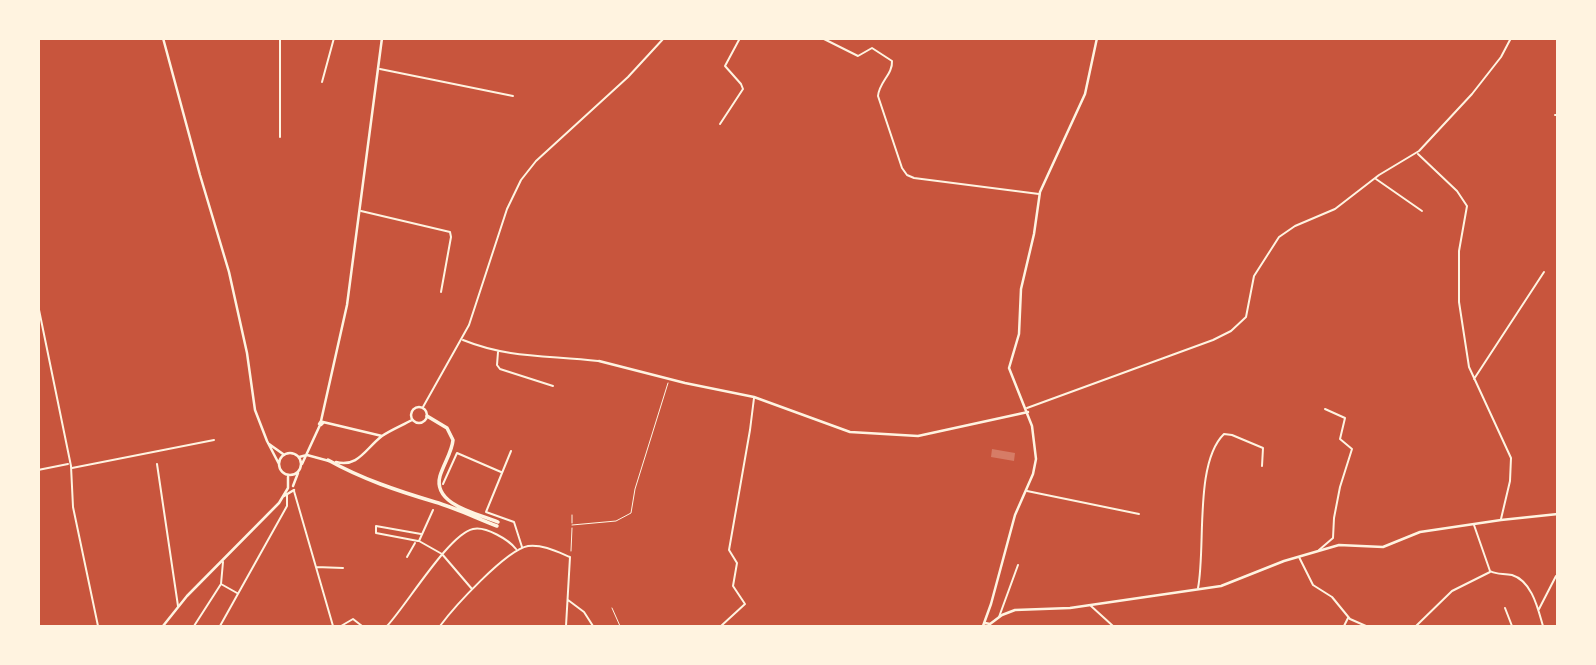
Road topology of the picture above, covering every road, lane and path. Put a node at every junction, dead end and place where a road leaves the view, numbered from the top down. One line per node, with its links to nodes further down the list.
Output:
1 (163, 38): 38 (street)
2 (279, 38): 14 (street)
3 (334, 38): 11 (street)
4 (664, 38): 23 (street)
5 (740, 38): 13 (street)
6 (822, 38): 17 (street)
7 (1097, 38): 17 (street)
8 (1511, 38): 15 (street)
9 (383, 40): 10 (street)
10 (380, 69): 12 (street); 18 (street)
11 (321, 82)
12 (513, 96)
13 (720, 124)
14 (280, 137)
15 (1417, 153): 16 (street); 27 (street)
16 (1375, 178): 19 (street); 32 (street)
17 (1040, 194): 32 (street)
18 (361, 211): 21 (street); 35 (street)
19 (1422, 211)
20 (1544, 272): 27 (street)
21 (441, 292)
22 (38, 305): 44 (street)
23 (462, 339): 24 (street); 30 (street)
24 (498, 351): 25 (street); 28 (street)
25 (599, 361): 26 (street)
26 (669, 379): 29 (street); 64 (path)
27 (1474, 379): 62 (street)
28 (553, 386)
29 (754, 397): 32 (street); 105 (street)
30 (423, 407): 33 (street); 34 (street)
31 (1325, 409): 69 (street)
32 (1027, 410): 56 (street)
33 (427, 416): 34 (street); 43 (highway)
34 (412, 420): 36 (street)
35 (322, 423): 36 (street); 41 (street)
36 (382, 436): 43 (street)
37 (214, 440): 49 (street)
38 (267, 441): 40 (street); 46 (street)
39 (511, 451): 52 (street)
40 (285, 455): 42 (street); 46 (street)
41 (307, 455): 42 (street); 43 (street); 47 (street)
42 (299, 457): 47 (street)
43 (328, 460)
44 (71, 464): 49 (street); 50 (street)
45 (157, 464): 86 (street)
46 (279, 464): 53 (street)
47 (302, 464): 51 (street)
48 (1262, 466): 82 (street)
49 (71, 468): 93 (street)
50 (38, 470)
51 (299, 472): 53 (street); 55 (street)
52 (502, 472): 54 (street); 67 (street)
53 (287, 476): 55 (street); 57 (street)
54 (443, 484)
55 (294, 488): 57 (street); 76 (street)
56 (1024, 491): 59 (street); 92 (street)
57 (286, 495): 74 (street); 83 (street)
58 (433, 510): 65 (street)
59 (1139, 514)
60 (1558, 514): 62 (street)
61 (572, 515): 64 (path)
62 (1501, 520): 63 (street)
63 (1473, 524): 69 (street); 78 (street)
64 (572, 525): 73 (path)
65 (422, 535): 66 (street); 66 (street)
66 (417, 541): 70 (street); 72 (street)
67 (523, 548): 68 (street); 73 (street)
68 (517, 551): 70 (street); 81 (street)
69 (1319, 551): 71 (street)
70 (442, 554): 81 (street); 100 (street)
71 (1299, 556): 82 (street); 91 (street)
72 (407, 557)
73 (570, 557): 84 (street)
74 (223, 561): 80 (street); 86 (street)
75 (1018, 565): 90 (street)
76 (316, 567): 77 (street); 97 (street)
77 (343, 568)
78 (1491, 572): 89 (street); 109 (street)
79 (1556, 576): 89 (street)
80 (220, 584): 83 (street); 95 (street)
81 (472, 590): 101 (street)
82 (1198, 590): 85 (street)
83 (238, 594): 96 (street)
84 (567, 600): 102 (street); 103 (street)
85 (1091, 606): 90 (street); 106 (street)
86 (178, 607): 94 (street)
87 (612, 608): 104 (path)
88 (1505, 608): 110 (street)
89 (1538, 611): 111 (street)
90 (998, 617): 92 (street)
91 (1348, 617): 107 (street); 108 (street)
92 (984, 625)
93 (98, 626)
94 (163, 626)
95 (194, 626)
96 (220, 626)
97 (333, 626)
98 (341, 626): 99 (street)
99 (362, 626)
100 (387, 626)
101 (440, 626)
102 (566, 626)
103 (593, 626)
104 (620, 626)
105 (721, 626)
106 (1113, 626)
107 (1344, 626)
108 (1366, 626)
109 (1416, 626)
110 (1512, 626)
111 (1543, 626)

